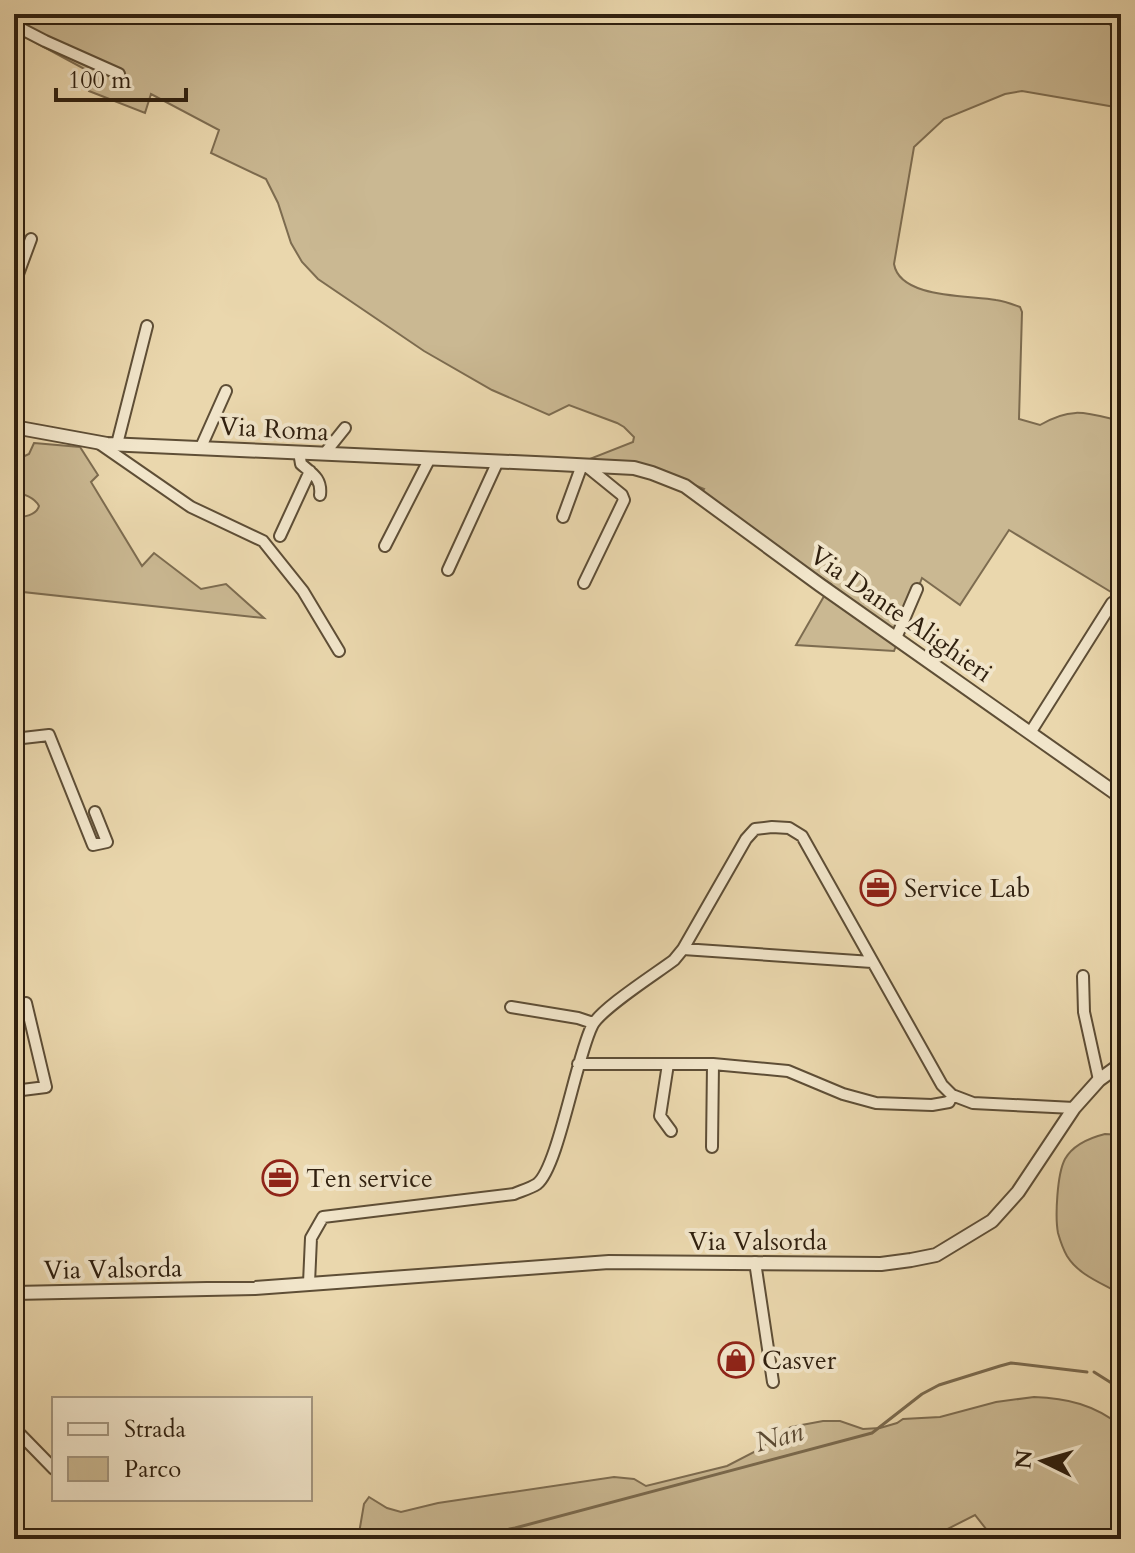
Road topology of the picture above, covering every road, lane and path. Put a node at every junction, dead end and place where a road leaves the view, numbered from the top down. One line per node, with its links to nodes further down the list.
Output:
1 (14, 25): 2 (street)
2 (119, 74)
3 (31, 239): 4 (street)
4 (14, 285)
5 (147, 326): 10 (street)
6 (226, 391): 11 (street)
7 (14, 427): 9 (street, Via Roma)
8 (345, 428): 13 (street)
9 (98, 443): 10 (street, Via Roma); 28 (street)
10 (117, 444): 11 (street, Via Roma)
11 (201, 447): 12 (street, Via Roma)
12 (299, 452): 13 (street, Via Roma); 17 (street)
13 (325, 453): 14 (street, Via Roma)
14 (430, 458): 15 (street, Via Roma); 22 (street)
15 (498, 461): 16 (street, Via Roma); 23 (street)
16 (583, 465): 18 (street, Via Roma); 20 (street); 24 (street)
17 (310, 471): 19 (street); 21 (street)
18 (652, 473): 27 (street, Via Dante Alighieri)
19 (320, 495)
20 (563, 517)
21 (280, 536)
22 (385, 546)
23 (448, 570)
24 (584, 583)
25 (917, 589): 27 (street)
26 (1121, 597): 29 (street)
27 (896, 638): 29 (street, Via Dante Alighieri)
28 (339, 651)
29 (1030, 733): 31 (street, Via Dante Alighieri)
30 (14, 739): 32 (street)
31 (1121, 797)
32 (95, 812)
33 (683, 949): 34 (street); 34 (street); 38 (street)
34 (872, 962): 45 (street)
35 (1083, 976): 43 (street)
36 (14, 1006): 44 (street)
37 (511, 1007): 38 (street)
38 (593, 1023): 39 (street)
39 (578, 1064): 40 (street); 50 (street)
40 (668, 1064): 41 (street); 47 (street)
41 (713, 1064): 45 (street); 48 (street)
42 (1121, 1064): 43 (street, Via Valsorda)
43 (1099, 1080): 46 (street, Via Valsorda)
44 (14, 1091)
45 (952, 1095): 46 (street)
46 (1074, 1108): 49 (street, Via Valsorda)
47 (671, 1131)
48 (712, 1147)
49 (755, 1262): 50 (street, Via Valsorda); 52 (street)
50 (309, 1283): 51 (street, Via Valsorda)
51 (14, 1293)
52 (773, 1382)
53 (14, 1428): 54 (street)
54 (52, 1467)

